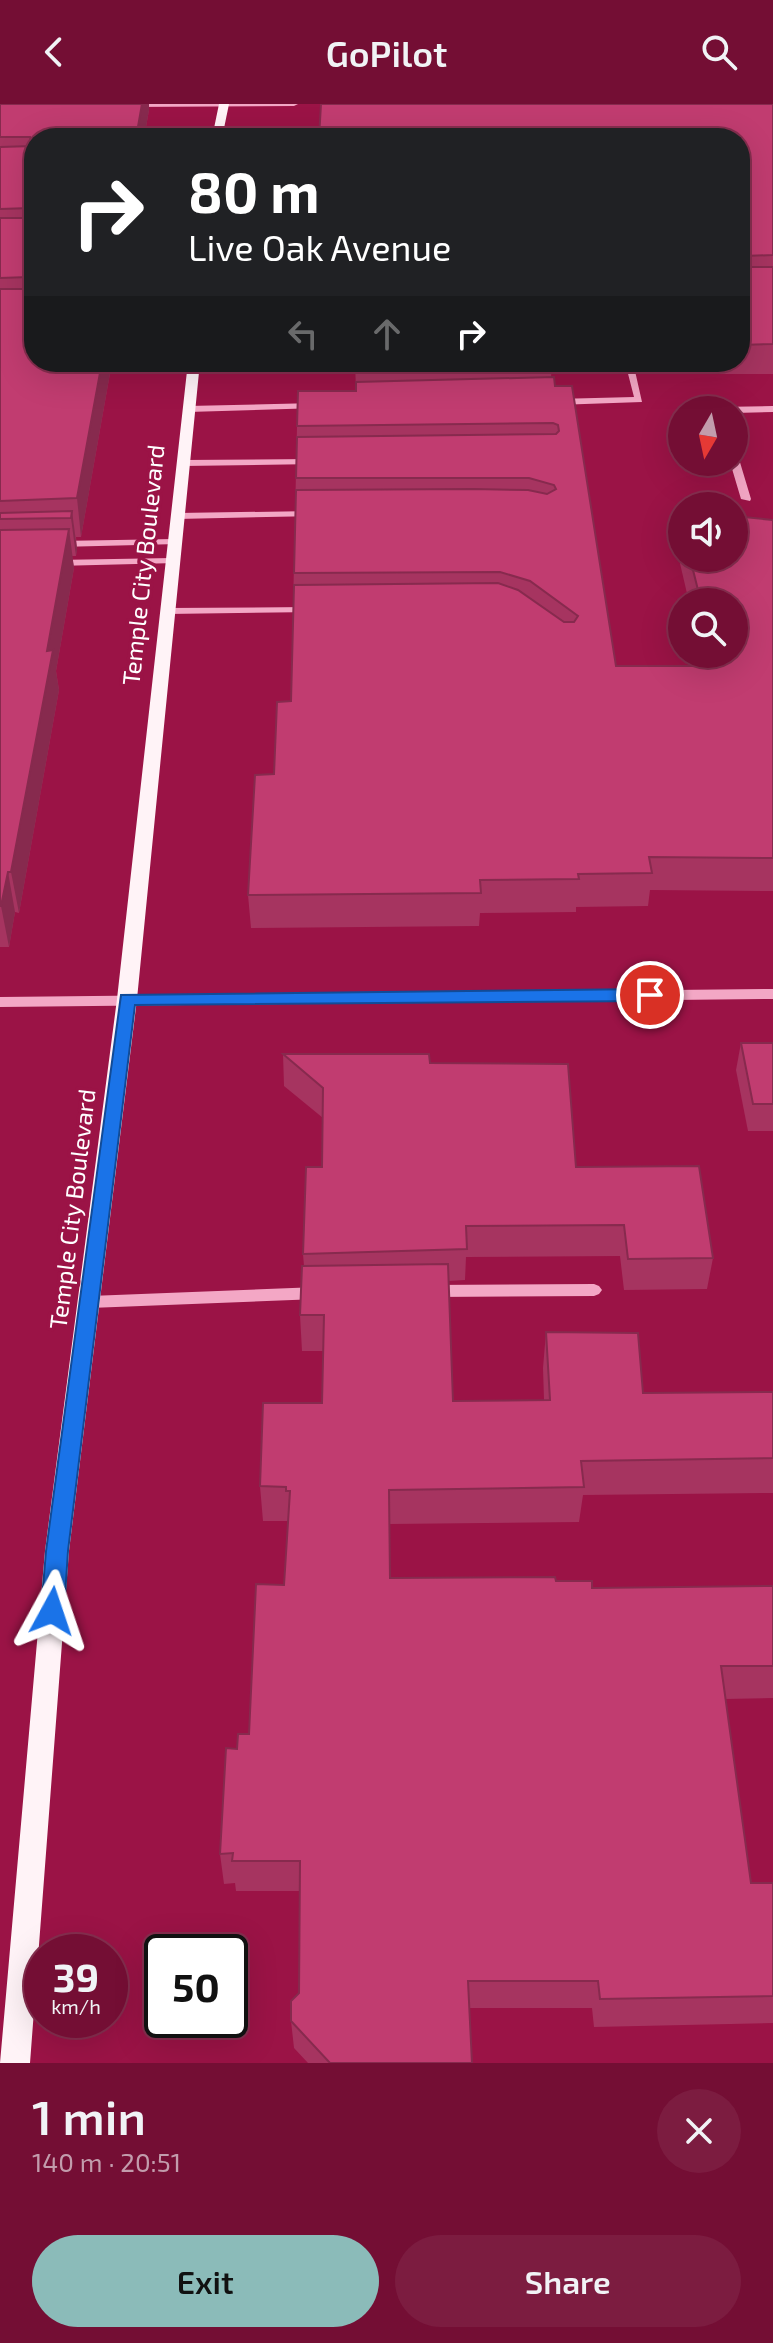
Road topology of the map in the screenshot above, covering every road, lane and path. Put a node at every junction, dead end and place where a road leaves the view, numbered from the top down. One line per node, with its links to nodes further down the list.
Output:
1 (224, 104): 2 (street); 3 (street); 4 (main road)
2 (294, 104)
3 (118, 105)
4 (219, 128)
5 (193, 372): 9 (main road, Temple City Boulevard)
6 (632, 372): 7 (street)
7 (546, 402)
8 (328, 406): 9 (street)
9 (188, 409): 13 (main road, Temple City Boulevard)
10 (748, 409): 11 (street)
11 (773, 409)
12 (327, 461): 13 (street)
13 (183, 463): 15 (main road, Temple City Boulevard)
14 (327, 514): 15 (street)
15 (177, 516): 16 (main road, Temple City Boulevard)
16 (174, 542): 17 (street); 18 (main road, Temple City Boulevard)
17 (48, 544)
18 (172, 561): 19 (street); 21 (main road, Temple City Boulevard)
19 (47, 563)
20 (325, 610): 21 (street)
21 (167, 611): 23 (main road, Temple City Boulevard)
22 (773, 994): 23 (street)
23 (127, 999): 24 (street); 28 (main road, Temple City Boulevard)
24 (0, 1002)
25 (594, 1290): 26 (street)
26 (413, 1291)
27 (337, 1292): 28 (street)
28 (90, 1302): 29 (main road, Temple City Boulevard)
29 (15, 2063)

